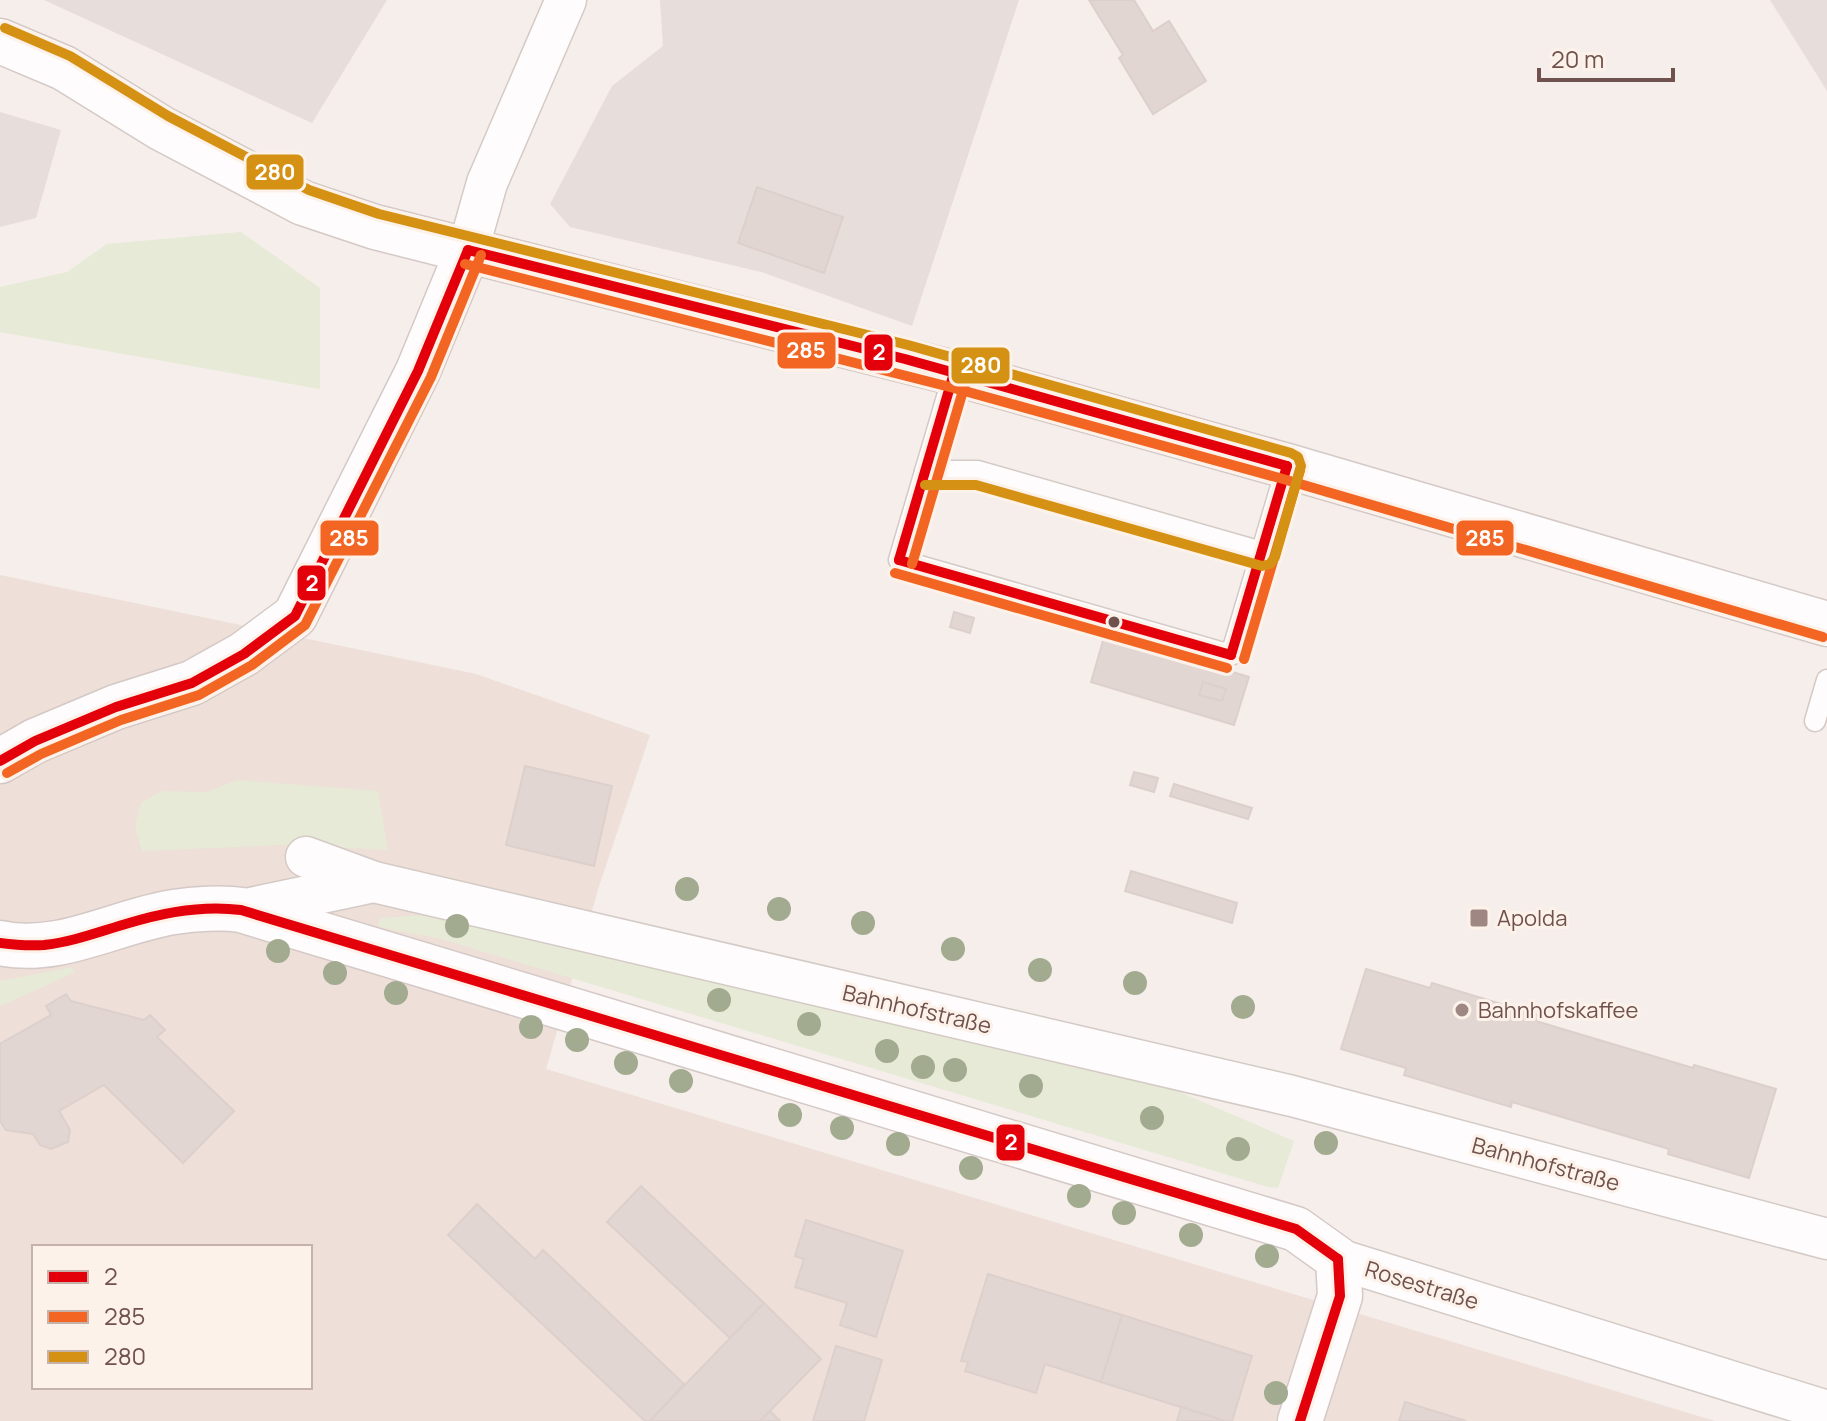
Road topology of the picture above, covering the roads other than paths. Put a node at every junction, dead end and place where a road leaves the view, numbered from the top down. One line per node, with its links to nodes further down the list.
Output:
1 (566, 0): 3 (street)
2 (0, 41): 3 (main road)
3 (468, 250): 4 (main road); 11 (main road)
4 (954, 373): 5 (main road); 6 (lane)
5 (1287, 466): 7 (lane); 8 (main road)
6 (925, 471): 7 (lane); 7 (lane)
7 (1262, 552)
8 (1827, 624)
9 (1827, 680): 10 (lane)
10 (1815, 721)
11 (0, 761)
12 (306, 857): 13 (street)
13 (374, 882): 14 (street, Bahnhofstraße); 16 (street, Bahnhofstraße)
14 (241, 910): 15 (main road, Bahnhofstraße); 17 (main road, Rosestraße)
15 (0, 943)
16 (1827, 1239)
17 (1338, 1259): 18 (street, Rosestraße); 20 (main road)
18 (1778, 1409): 19 (street, Rosestraße)
19 (1827, 1411)
20 (1300, 1421)

